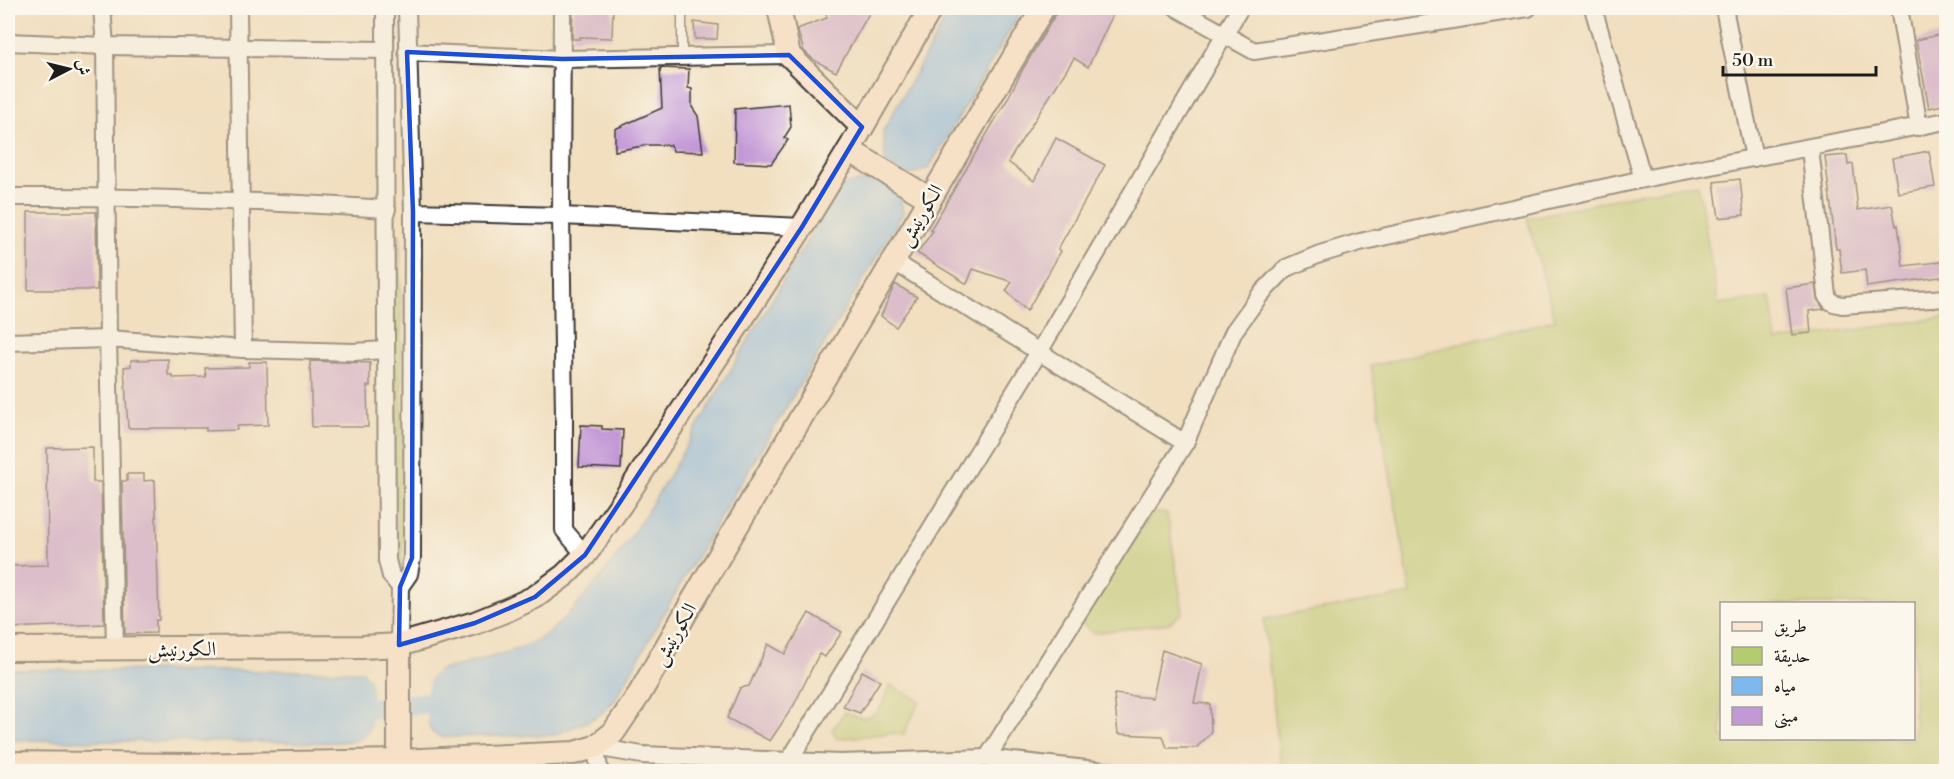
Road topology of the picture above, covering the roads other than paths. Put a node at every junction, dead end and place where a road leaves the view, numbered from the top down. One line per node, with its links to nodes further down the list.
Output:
1 (102, 8): 18 (street)
2 (238, 8): 19 (street)
3 (385, 8): 20 (street)
4 (407, 8): 21 (street)
5 (562, 8): 24 (street)
6 (682, 8): 23 (lane)
7 (779, 8): 22 (main road)
8 (931, 8): 26 (main road, الكورنيش)
9 (1043, 8): 32 (main road, الكورنيش)
10 (1177, 8): 16 (street)
11 (1240, 8): 16 (street)
12 (1528, 8): 16 (street)
13 (1593, 8): 31 (street)
14 (1724, 8): 30 (street)
15 (1899, 8): 27 (street)
16 (1223, 34): 46 (street)
17 (8, 42): 18 (street)
18 (105, 46): 19 (street); 33 (street)
19 (239, 48): 20 (street); 35 (street)
20 (385, 50): 36 (street)
21 (407, 52): 24 (street); 37 (street)
22 (789, 55): 23 (street); 26 (main road)
23 (682, 57): 24 (street)
24 (562, 59): 38 (street)
25 (1947, 122): 27 (street)
26 (862, 127): 29 (main road, الكورنيش)
27 (1919, 127): 28 (street)
28 (1810, 148): 30 (street); 41 (street)
29 (856, 154): 32 (main road); 39 (main road, الكورنيش)
30 (1754, 158): 31 (street)
31 (1643, 179): 47 (street)
32 (923, 195): 40 (main road, الكورنيش)
33 (105, 196): 34 (street); 35 (street); 42 (street)
34 (8, 197)
35 (241, 200): 36 (street); 44 (street)
36 (387, 209): 45 (street)
37 (413, 212): 38 (street); 49 (street)
38 (561, 216): 39 (street); 48 (street)
39 (802, 227): 48 (main road, الكورنيش)
40 (893, 261): 46 (street); 53 (main road, الكورنيش)
41 (1947, 298)
42 (108, 339): 43 (street); 44 (street); 52 (street)
43 (8, 342)
44 (243, 349): 45 (street)
45 (386, 350): 49 (street)
46 (1039, 352): 47 (street); 56 (street)
47 (1185, 443): 55 (street)
48 (585, 555): 50 (main road, الكورنيش)
49 (400, 587): 50 (street)
50 (399, 645): 52 (main road, الكورنيش); 54 (main road)
51 (8, 649): 52 (main road, الكورنيش)
52 (115, 649)
53 (595, 747): 56 (street); 58 (main road, الكورنيش); 62 (street)
54 (399, 750): 58 (main road, الكورنيش); 61 (main road, الكورنيش)
55 (987, 758): 60 (street); 63 (street)
56 (789, 761): 60 (street)
57 (8, 763): 59 (main road, الكورنيش)
58 (511, 764)
59 (46, 767): 61 (main road, الكورنيش)
60 (841, 767)
61 (186, 768)
62 (600, 771)
63 (1114, 771)

